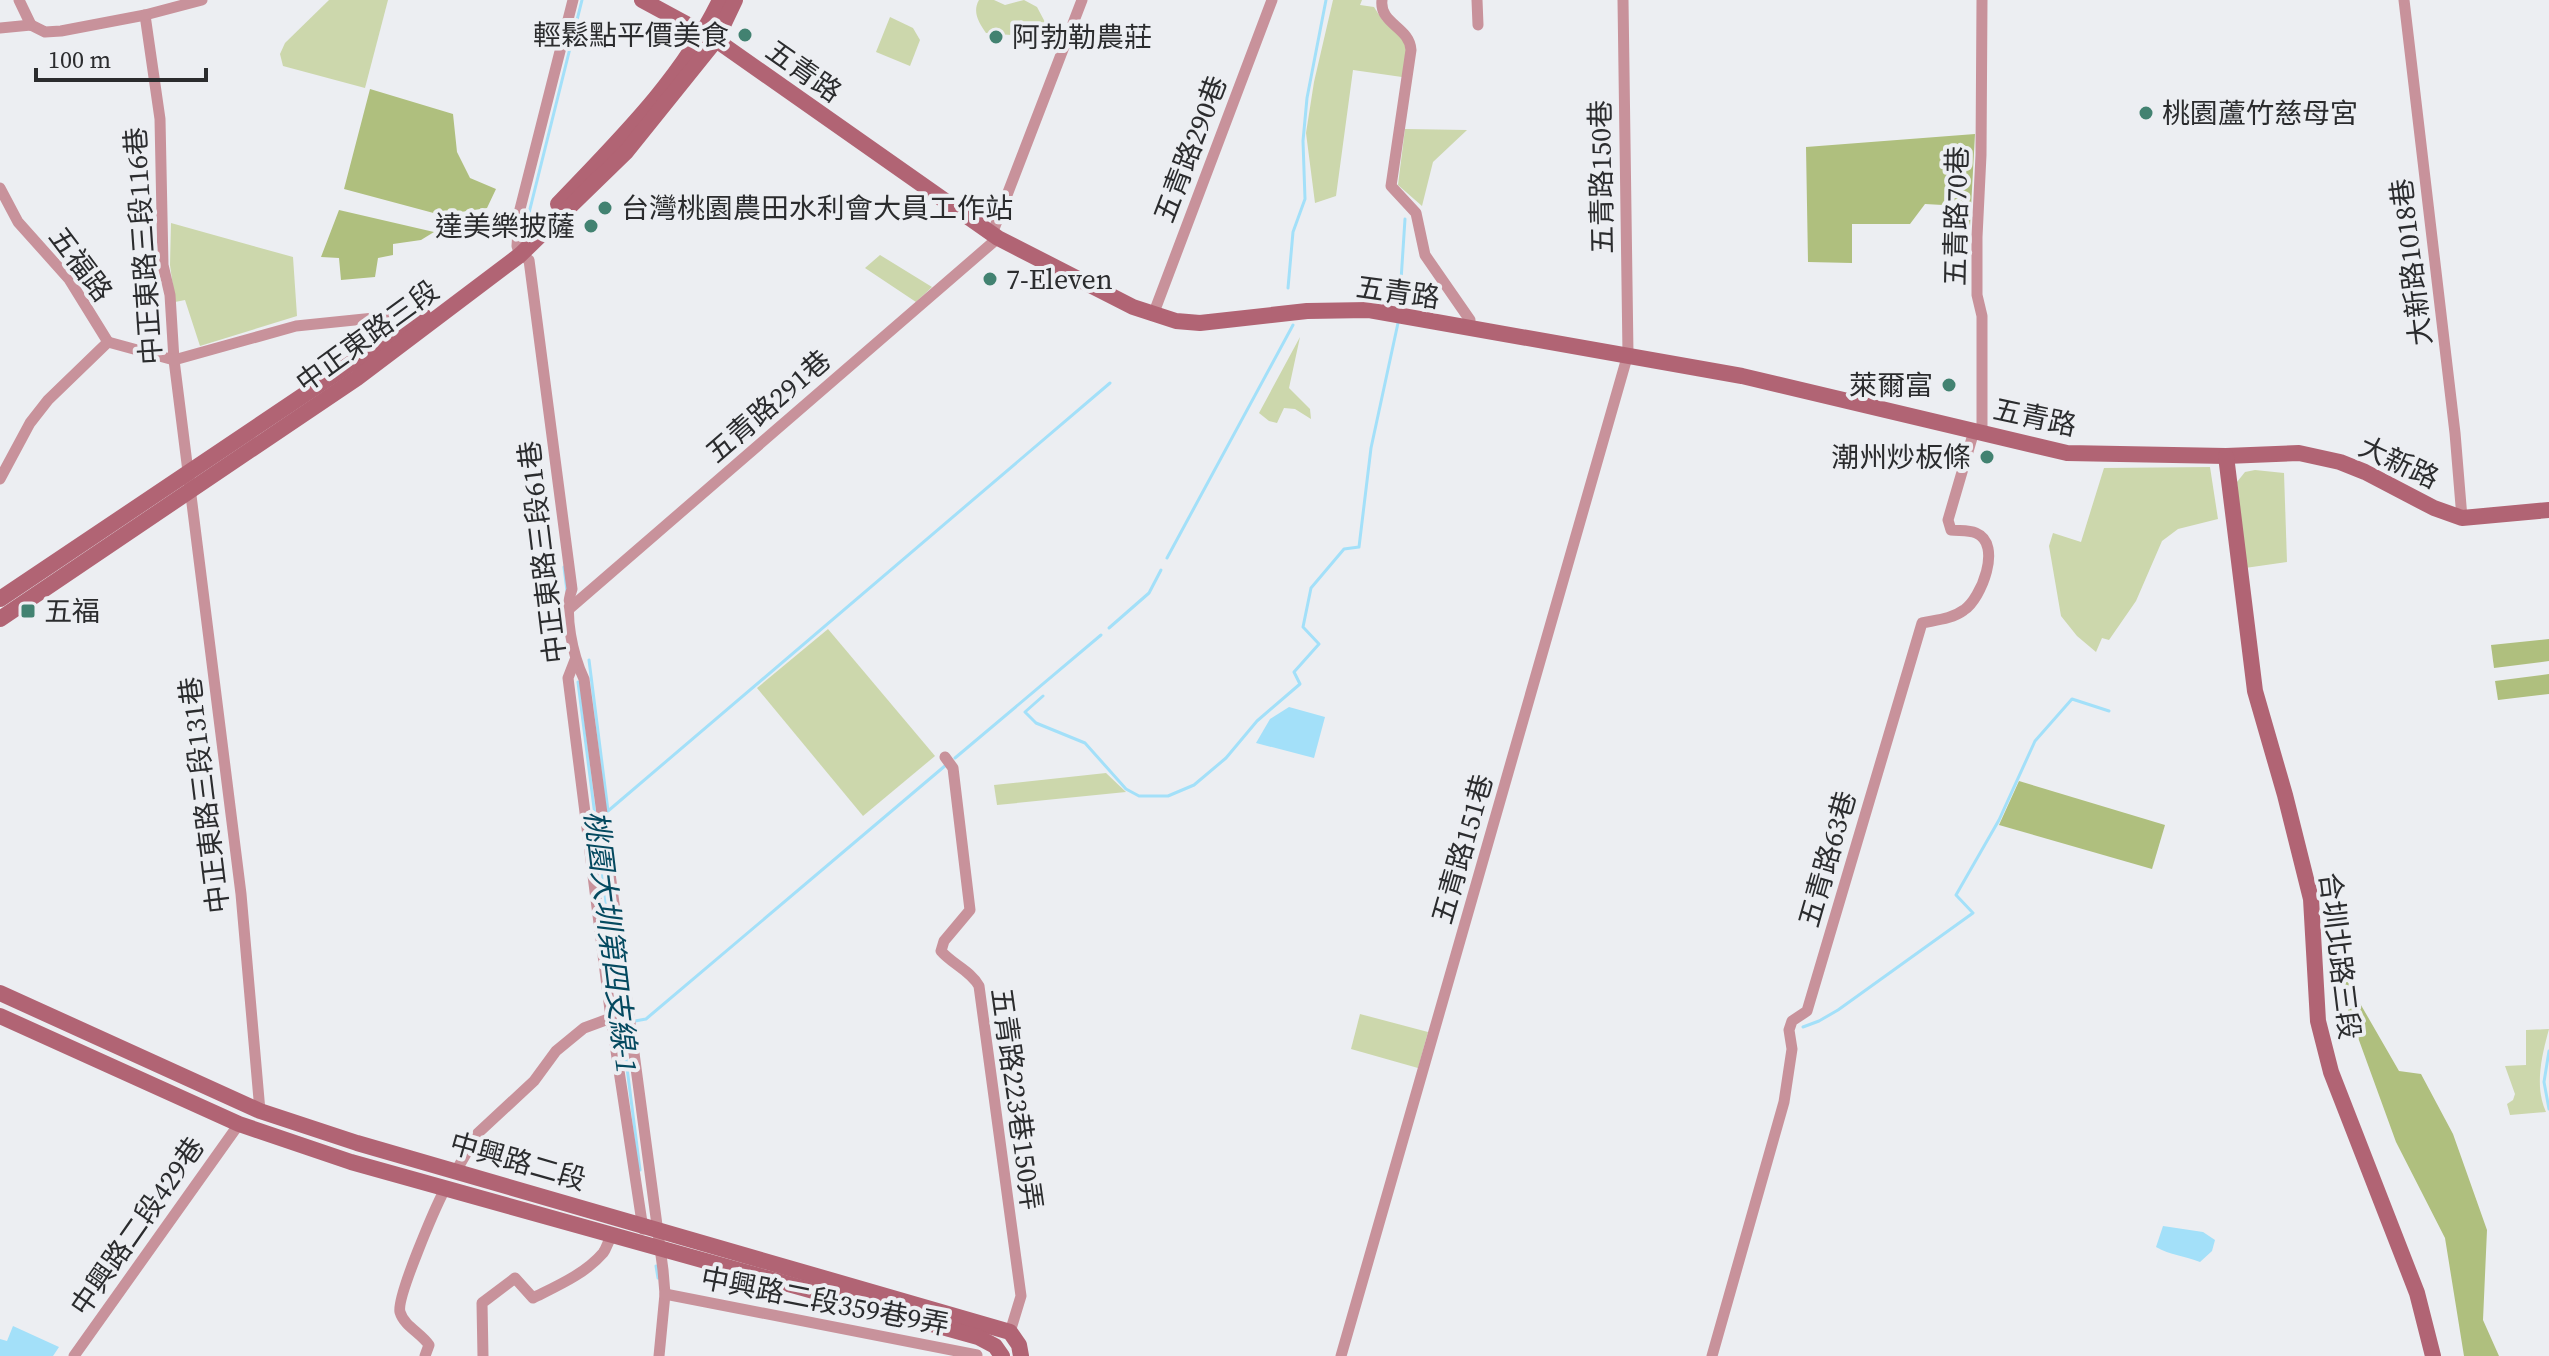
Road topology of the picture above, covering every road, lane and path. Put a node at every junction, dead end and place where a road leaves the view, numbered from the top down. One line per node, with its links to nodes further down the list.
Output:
1 (19, 0): 15 (street)
2 (202, 0): 14 (street)
3 (573, 0): 21 (street)
4 (642, 0): 18 (street, 五青路)
5 (720, 0): 18 (street)
6 (735, 0): 18 (street)
7 (1082, 0): 20 (street)
8 (1272, 0): 23 (street, 五青路290巷)
9 (1382, 0): 24 (street)
10 (1477, 0): 16 (street)
11 (1623, 0): 26 (street, 五青路150巷)
12 (1982, 0): 28 (street, 五青路70巷)
13 (2404, 0): 34 (street, 大新路1018巷)
14 (145, 15): 15 (street); 27 (street, 中正東路三段116巷)
15 (31, 25): 17 (street)
16 (1478, 25)
17 (0, 28)
18 (710, 37): 20 (street, 五青路); 21 (street, 中正東路三段)
19 (0, 188): 25 (street, 五福路)
20 (995, 236): 23 (street, 五青路); 36 (street, 五青路291巷)
21 (519, 250): 22 (street, 中正東路三段); 32 (street, 中正東路三段); 36 (street, 中正東路三段61巷)
22 (426, 313): 27 (street); 30 (street, 中正東路三段)
23 (1153, 315): 24 (street, 五青路)
24 (1469, 329): 26 (street, 五青路)
25 (108, 342): 27 (street); 31 (street, 五福路)
26 (1628, 354): 28 (street, 五青路); 59 (street, 五青路151巷)
27 (174, 360): 30 (street, 中正東路三段116巷)
28 (1978, 432): 29 (street, 五青路); 60 (street, 五青路63巷)
29 (2226, 456): 34 (street, 大新路); 61 (street, 合圳北路三段)
30 (188, 474): 32 (street, 中正東路三段131巷); 35 (street, 中正東路三段)
31 (0, 479)
32 (191, 491): 37 (street, 中正東路三段); 43 (street, 中正東路三段131巷)
33 (2549, 510): 34 (street, 大新路)
34 (2462, 518)
35 (0, 599)
36 (569, 609): 38 (street, 中正東路三段61巷)
37 (0, 619)
38 (575, 660): 42 (street); 47 (street, 中正東路三段61巷)
39 (945, 757): 51 (street, 五青路223巷150弄)
40 (0, 993): 43 (street, 中興路二段)
41 (0, 1016): 44 (street, 中興路二段)
42 (611, 1018): 45 (street); 47 (street)
43 (260, 1111): 44 (street); 45 (street, 中興路二段)
44 (239, 1124): 46 (street, 中興路二段); 53 (street, 中興路二段429巷)
45 (456, 1171): 46 (street); 47 (street, 中興路二段)
46 (445, 1189): 48 (street, 中興路二段); 54 (street)
47 (648, 1226): 49 (street); 51 (street, 中興路二段)
48 (612, 1237): 49 (street, 中興路二段); 55 (street)
49 (657, 1251): 50 (street); 57 (street, 中興路二段)
50 (665, 1294): 52 (street, 中興路二段359巷9弄); 56 (street)
51 (1010, 1332): 57 (street); 58 (street)
52 (977, 1355)
53 (74, 1356)
54 (425, 1356)
55 (483, 1356)
56 (659, 1356)
57 (1004, 1356)
58 (1021, 1356)
59 (1341, 1356)
60 (1712, 1356)
61 (2433, 1356)

